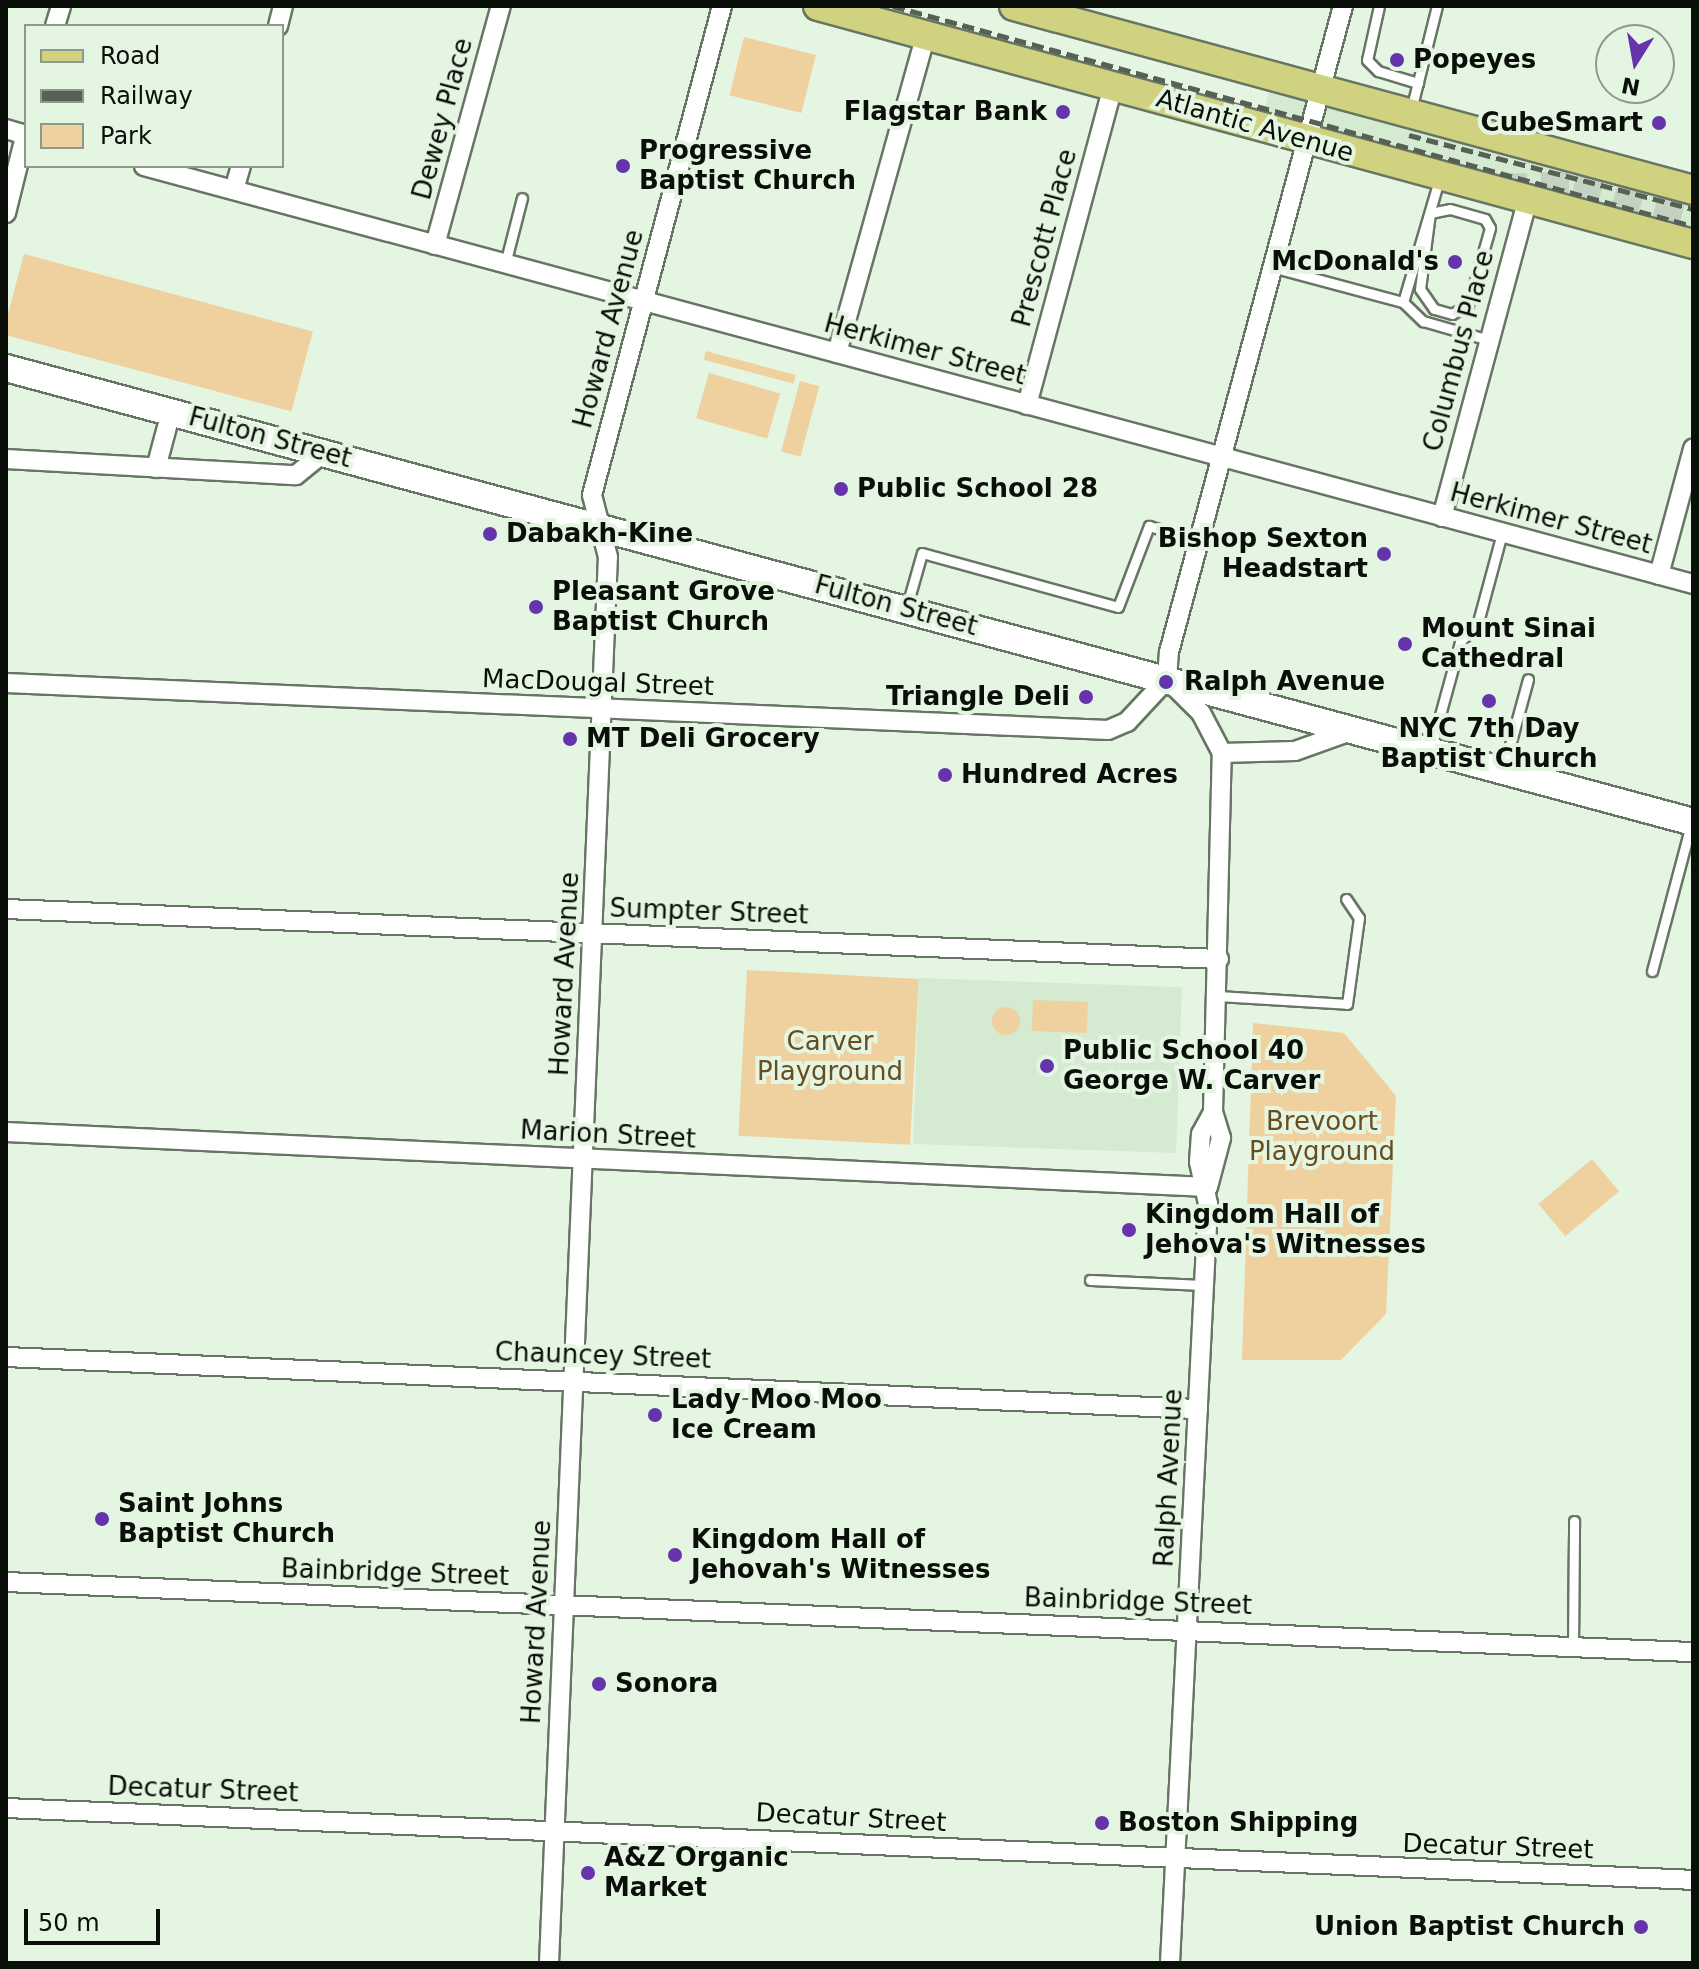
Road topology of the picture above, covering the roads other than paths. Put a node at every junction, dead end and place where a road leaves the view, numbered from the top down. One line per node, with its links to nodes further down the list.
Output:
1 (501, 6): 26 (street, Dewey Place)
2 (722, 6): 29 (street, Howard Avenue)
3 (818, 6): 9 (main road, Atlantic Avenue)
4 (1343, 6): 12 (street)
5 (1379, 6): 10 (lane)
6 (1437, 6): 10 (lane)
7 (1024, 7): 8 (main road, Atlantic Avenue)
8 (1083, 15): 12 (main road, Atlantic Avenue)
9 (926, 35): 11 (main road, Atlantic Avenue); 32 (street)
10 (1418, 83): 13 (lane)
11 (1113, 86): 14 (main road, Atlantic Avenue); 34 (street, Prescott Place)
12 (1321, 89): 13 (main road, Atlantic Avenue); 14 (street)
13 (1411, 113): 20 (main road, Atlantic Avenue)
14 (1307, 140): 18 (main road, Atlantic Avenue); 28 (street)
15 (24, 142): 23 (street)
16 (152, 168): 19 (street, Herkimer Street)
17 (240, 168): 19 (street)
18 (1440, 177): 22 (main road, Atlantic Avenue); 24 (lane)
19 (234, 190): 26 (street, Herkimer Street)
20 (1693, 190)
21 (522, 198): 27 (lane)
22 (1528, 199): 25 (main road, Atlantic Avenue); 31 (street, Columbus Place)
23 (6, 213)
24 (1430, 213): 24 (lane); 30 (lane)
25 (1693, 244)
26 (435, 245): 27 (street, Herkimer Street)
27 (505, 264): 29 (street, Herkimer Street)
28 (1272, 267): 30 (lane); 38 (street)
29 (643, 301): 32 (street, Herkimer Street); 42 (street, Howard Avenue)
30 (1403, 302): 31 (lane)
31 (1489, 340): 41 (street, Columbus Place)
32 (837, 353): 34 (street, Herkimer Street)
33 (6, 368): 35 (main road, Fulton Street)
34 (1027, 405): 38 (street, Herkimer Street)
35 (171, 412): 37 (main road, Fulton Street); 40 (street)
36 (1693, 449): 45 (street)
37 (324, 452): 40 (street); 42 (main road, Fulton Street)
38 (1221, 457): 41 (street, Herkimer Street); 44 (street)
39 (6, 459): 40 (street)
40 (156, 468)
41 (1442, 517): 43 (street, Herkimer Street)
42 (600, 527): 47 (main road, Fulton Street); 51 (street, Howard Avenue)
43 (1502, 533): 45 (street, Herkimer Street); 53 (lane)
44 (1199, 541): 47 (lane); 48 (street)
45 (1659, 575): 46 (street, Herkimer Street)
46 (1693, 584)
47 (906, 609): 48 (main road, Fulton Street)
48 (1167, 679): 51 (street, MacDougal Street); 52 (main road, Fulton Street); 54 (street, Ralph Avenue)
49 (1528, 679): 55 (lane)
50 (6, 683): 51 (street, MacDougal Street)
51 (602, 709): 59 (street, Howard Avenue)
52 (1354, 730): 53 (main road, Fulton Street); 54 (street)
53 (1431, 751): 55 (main road, Fulton Street)
54 (1222, 753): 60 (street, Ralph Avenue)
55 (1503, 770): 56 (main road, Fulton Street)
56 (1692, 821): 61 (lane)
57 (1346, 899): 62 (lane)
58 (6, 909): 59 (street, Sumpter Street)
59 (593, 933): 60 (street, Sumpter Street); 64 (street, Howard Avenue)
60 (1219, 959): 62 (street, Ralph Avenue)
61 (1652, 971)
62 (1218, 996): 65 (street, Ralph Avenue)
63 (6, 1132): 64 (street, Marion Street)
64 (583, 1160): 65 (street, Marion Street); 69 (street, Howard Avenue)
65 (1208, 1187): 67 (street, Ralph Avenue)
66 (1090, 1280): 67 (lane)
67 (1204, 1285): 70 (street, Ralph Avenue)
68 (6, 1357): 69 (street, Chauncey Street)
69 (574, 1381): 70 (street, Chauncey Street); 73 (street, Howard Avenue)
70 (1198, 1409): 74 (street, Ralph Avenue)
71 (1574, 1521): 75 (lane)
72 (6, 1582): 73 (street, Bainbridge Street)
73 (564, 1606): 74 (street, Bainbridge Street); 78 (street, Howard Avenue)
74 (1187, 1629): 75 (street, Bainbridge Street); 79 (street, Ralph Avenue)
75 (1573, 1646): 76 (street, Bainbridge Street)
76 (1693, 1652)
77 (6, 1808): 78 (street, Decatur Street)
78 (554, 1830): 79 (street, Decatur Street); 81 (street, Howard Avenue)
79 (1174, 1860): 80 (street, Decatur Street); 82 (street, Ralph Avenue)
80 (1693, 1880)
81 (549, 1963)
82 (1170, 1963)

